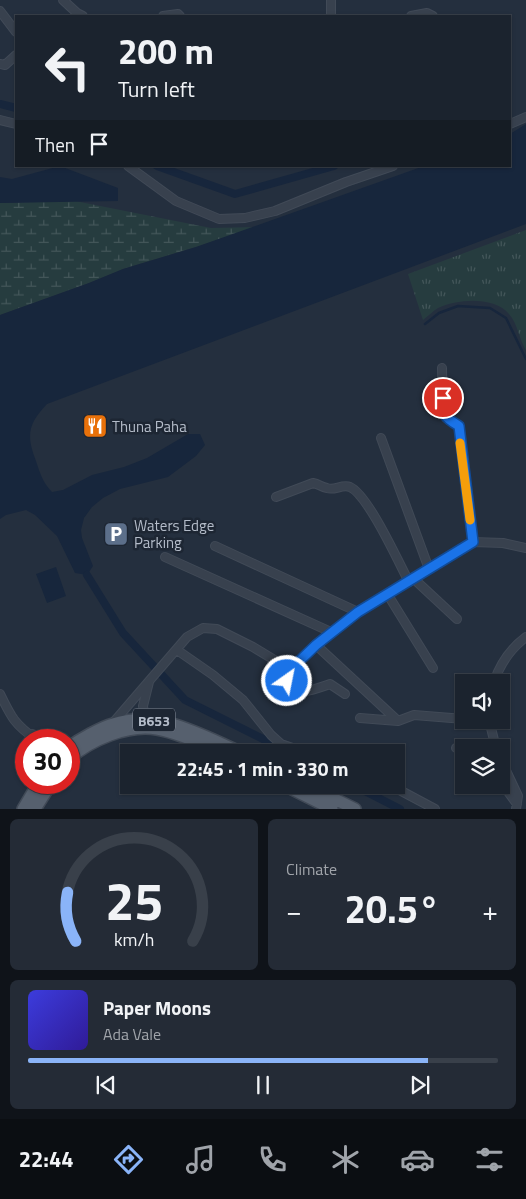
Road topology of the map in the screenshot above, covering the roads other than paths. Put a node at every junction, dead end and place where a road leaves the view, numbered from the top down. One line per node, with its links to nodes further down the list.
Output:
1 (63, 0): 4 (street)
2 (331, 0): 5 (street)
3 (0, 11): 8 (street)
4 (78, 15)
5 (330, 15)
6 (416, 15): 7 (street)
7 (431, 15)
8 (15, 31)
9 (15, 56): 10 (street)
10 (0, 64)
11 (526, 116): 14 (street)
12 (0, 120): 13 (street)
13 (15, 124)
14 (511, 124)
15 (129, 167): 16 (street)
16 (390, 167)
17 (442, 368): 20 (street)
18 (381, 438): 24 (street)
19 (276, 497): 25 (street)
20 (473, 542): 22 (street); 24 (street)
21 (215, 546): 27 (street)
22 (526, 548)
23 (165, 557): 29 (street)
24 (429, 570): 25 (street)
25 (412, 580): 26 (street); 28 (street)
26 (388, 595): 27 (street); 33 (street)
27 (358, 612): 29 (street)
28 (457, 619)
29 (331, 632): 31 (street)
30 (526, 636): 35 (street)
31 (316, 645): 34 (street); 42 (street)
32 (177, 650): 34 (street); 36 (street); 48 (street)
33 (433, 668)
34 (290, 670): 38 (street)
35 (497, 674)
36 (150, 678): 41 (street); 43 (street)
37 (0, 694): 44 (street)
38 (345, 694)
39 (360, 718): 42 (street)
40 (455, 718): 42 (street)
41 (145, 720): 43 (main road, B653); 47 (main road, B653)
42 (398, 721)
43 (112, 724): 45 (main road, B653)
44 (21, 729)
45 (80, 740)
46 (200, 744): 49 (main road, B653)
47 (222, 744)
48 (281, 744)
49 (80, 750)
50 (510, 784): 57 (street)
51 (405, 793): 62 (street)
52 (32, 794): 58 (main road)
53 (44, 794): 59 (main road)
54 (302, 794): 60 (main road)
55 (324, 794): 61 (main road)
56 (526, 801): 57 (street)
57 (517, 803)
58 (23, 809)
59 (35, 809)
60 (332, 809)
61 (354, 809)
62 (435, 809)

